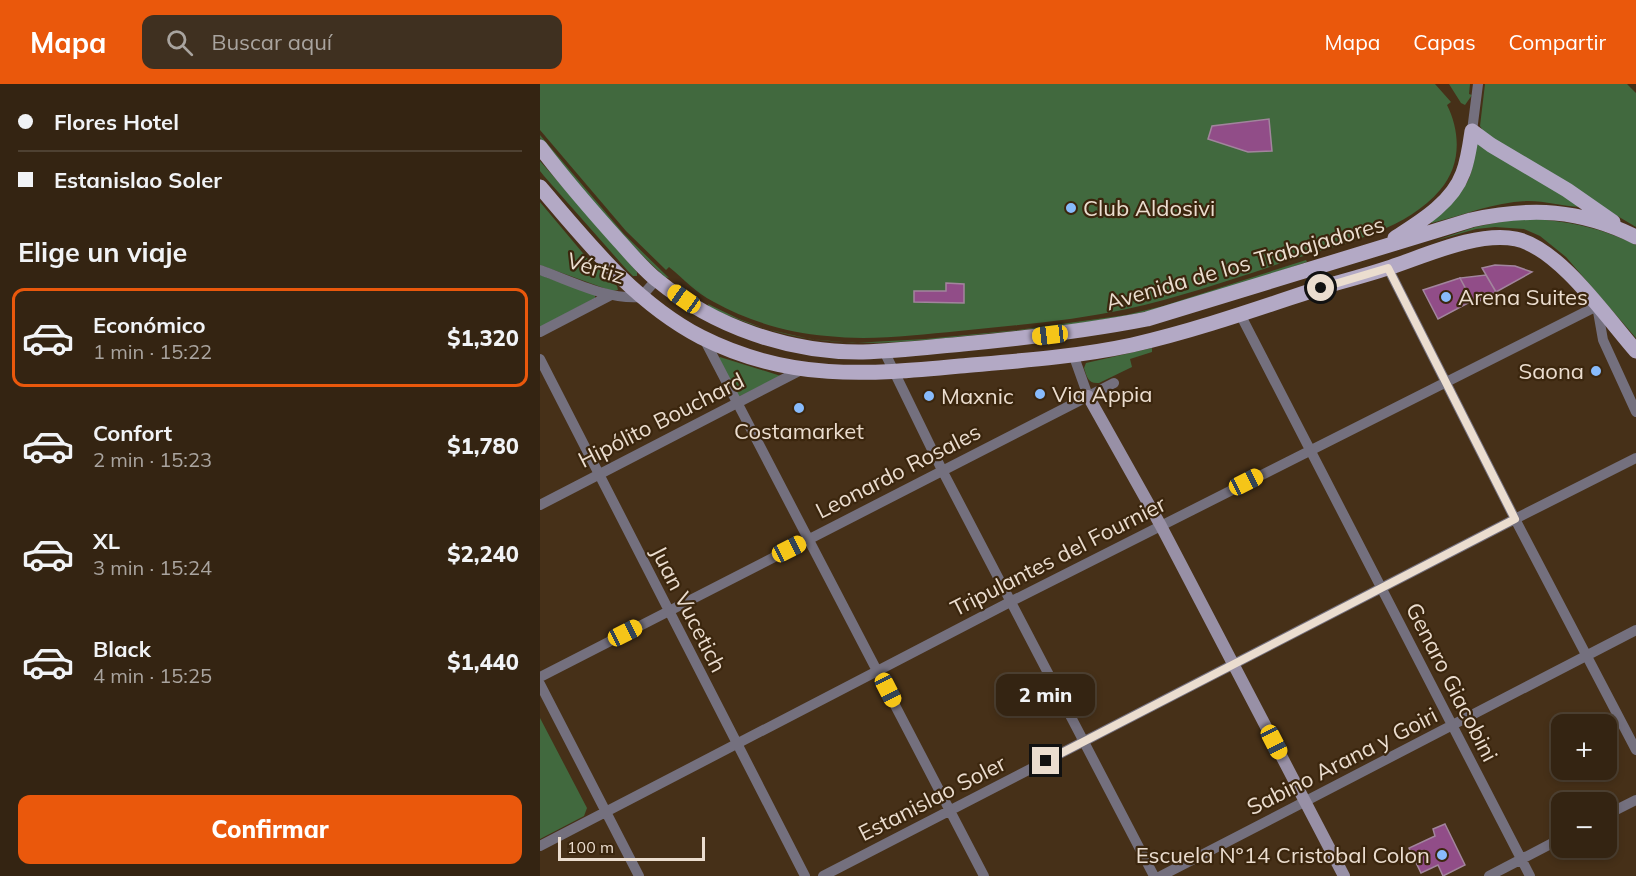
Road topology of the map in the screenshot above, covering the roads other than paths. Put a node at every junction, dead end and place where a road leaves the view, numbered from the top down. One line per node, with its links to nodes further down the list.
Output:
1 (1478, 84): 2 (street)
2 (1472, 131): 5 (main road); 6 (main road)
3 (540, 147): 9 (main road, Avenida de los Trabajadores)
4 (540, 187): 11 (main road, Avenida de los Trabajadores)
5 (1635, 236): 6 (main road, Avenida de los Trabajadores)
6 (1380, 249): 16 (main road, Avenida de los Trabajadores)
7 (1388, 268): 12 (main road, Avenida de los Trabajadores); 13 (main road, Avenida de los Trabajadores); 22 (street)
8 (540, 270): 10 (street, Vértiz)
9 (656, 280): 11 (street); 16 (main road, Avenida de los Trabajadores)
10 (611, 295): 11 (street, Vértiz); 14 (street)
11 (641, 297): 15 (main road, Avenida de los Trabajadores)
12 (1597, 306): 17 (main road, Avenida de los Trabajadores); 22 (street, Tripulantes del Fournier); 26 (street)
13 (1240, 314): 18 (main road, Avenida de los Trabajadores); 27 (street, Genaro Giacobini)
14 (540, 332)
15 (703, 337): 20 (main road, Avenida de los Trabajadores); 25 (street)
16 (884, 351): 21 (street)
17 (1636, 351)
18 (1074, 354): 21 (main road, Avenida de los Trabajadores); 24 (street)
19 (540, 359): 30 (street, Juan Vucetich)
20 (801, 370): 21 (main road, Avenida de los Trabajadores); 25 (street, Hipólito Bouchard)
21 (893, 373): 29 (street)
22 (1445, 382): 27 (street, Tripulantes del Fournier); 32 (street)
23 (1114, 383): 24 (street, Leonardo Rosales)
24 (1088, 396): 29 (street, Leonardo Rosales); 33 (street)
25 (737, 403): 30 (street, Hipólito Bouchard); 34 (street)
26 (1636, 412)
27 (1310, 449): 33 (street, Tripulantes del Fournier); 35 (street, Genaro Giacobini)
28 (1636, 458): 32 (street, Estanislao Soler)
29 (942, 470): 34 (street, Leonardo Rosales); 36 (street)
30 (599, 475): 31 (street, Hipólito Bouchard); 37 (street, Juan Vucetich)
31 (540, 505)
32 (1515, 519): 35 (street, Estanislao Soler); 39 (street)
33 (1161, 526): 36 (street, Tripulantes del Fournier); 40 (street)
34 (809, 539): 37 (street, Leonardo Rosales); 41 (street)
35 (1381, 588): 40 (street, Estanislao Soler); 44 (street, Genaro Giacobini)
36 (1012, 601): 41 (street, Tripulantes del Fournier); 45 (street)
37 (668, 611): 42 (street, Leonardo Rosales); 46 (street, Juan Vucetich)
38 (1636, 630): 39 (street, Sabino Arana y Goiri)
39 (1587, 655): 44 (street, Sabino Arana y Goiri); 47 (street)
40 (1233, 664): 45 (street, Estanislao Soler); 49 (street)
41 (878, 670): 46 (street, Tripulantes del Fournier); 52 (street)
42 (540, 676)
43 (540, 684): 51 (street)
44 (1452, 725): 49 (street, Sabino Arana y Goiri); 55 (street, Genaro Giacobini)
45 (1084, 741): 52 (street, Estanislao Soler); 60 (street)
46 (736, 743): 51 (street, Tripulantes del Fournier); 57 (street, Juan Vucetich)
47 (1636, 750)
48 (1636, 800): 50 (street)
49 (1305, 801): 61 (street, Sabino Arana y Goiri); 62 (street)
50 (1617, 810)
51 (605, 811): 54 (street, Tripulantes del Fournier); 56 (street)
52 (950, 811): 58 (street, Estanislao Soler); 59 (street)
53 (1551, 844): 55 (street)
54 (540, 846)
55 (1521, 859): 63 (street); 64 (street, Genaro Giacobini)
56 (639, 876)
57 (805, 876)
58 (823, 876)
59 (984, 876)
60 (1154, 876)
61 (1161, 876)
62 (1344, 876)
63 (1489, 876)
64 (1530, 876)

